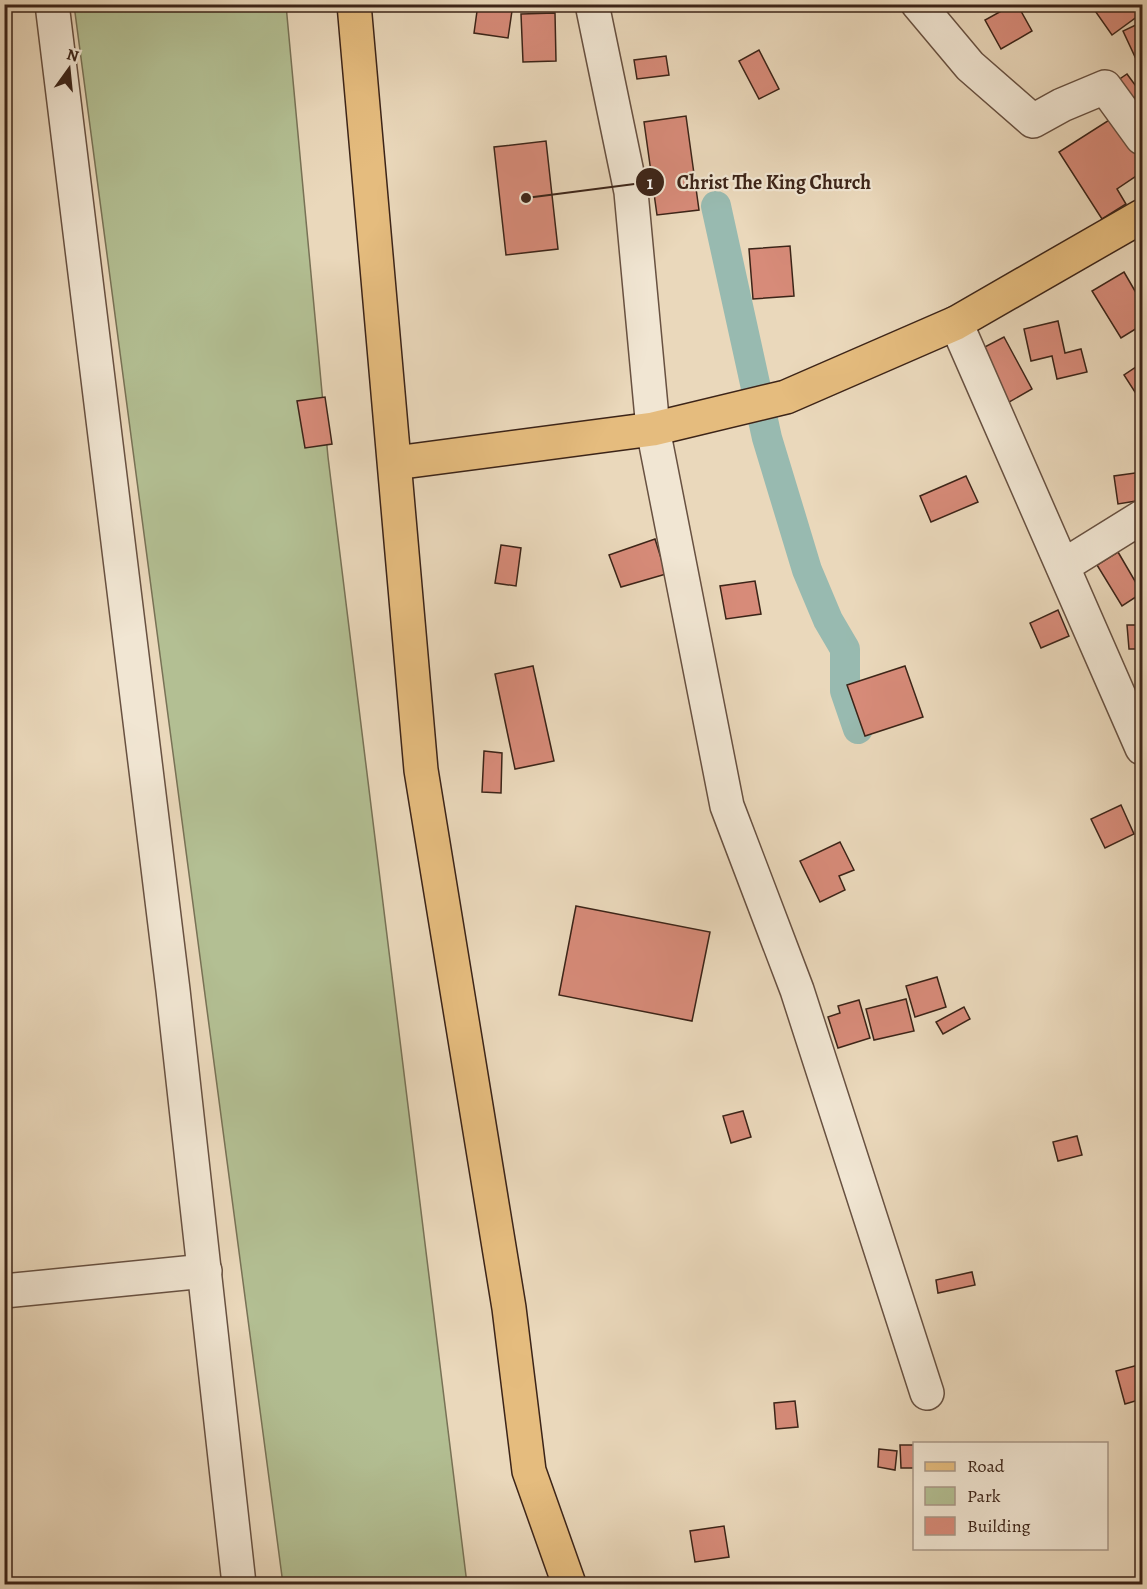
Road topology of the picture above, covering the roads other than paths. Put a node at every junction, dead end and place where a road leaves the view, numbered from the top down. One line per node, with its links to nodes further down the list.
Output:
1 (52, 4): 13 (street)
2 (354, 4): 9 (main road)
3 (592, 4): 8 (street)
4 (918, 4): 5 (street)
5 (1143, 138)
6 (1143, 216): 7 (main road)
7 (956, 323): 8 (main road); 11 (street)
8 (653, 429): 9 (main road); 15 (street)
9 (394, 463): 17 (main road)
10 (1143, 517): 11 (street)
11 (1063, 566): 12 (street)
12 (1143, 747)
13 (205, 1271): 14 (street); 16 (street)
14 (4, 1291)
15 (927, 1393)
16 (239, 1584)
17 (570, 1584)

